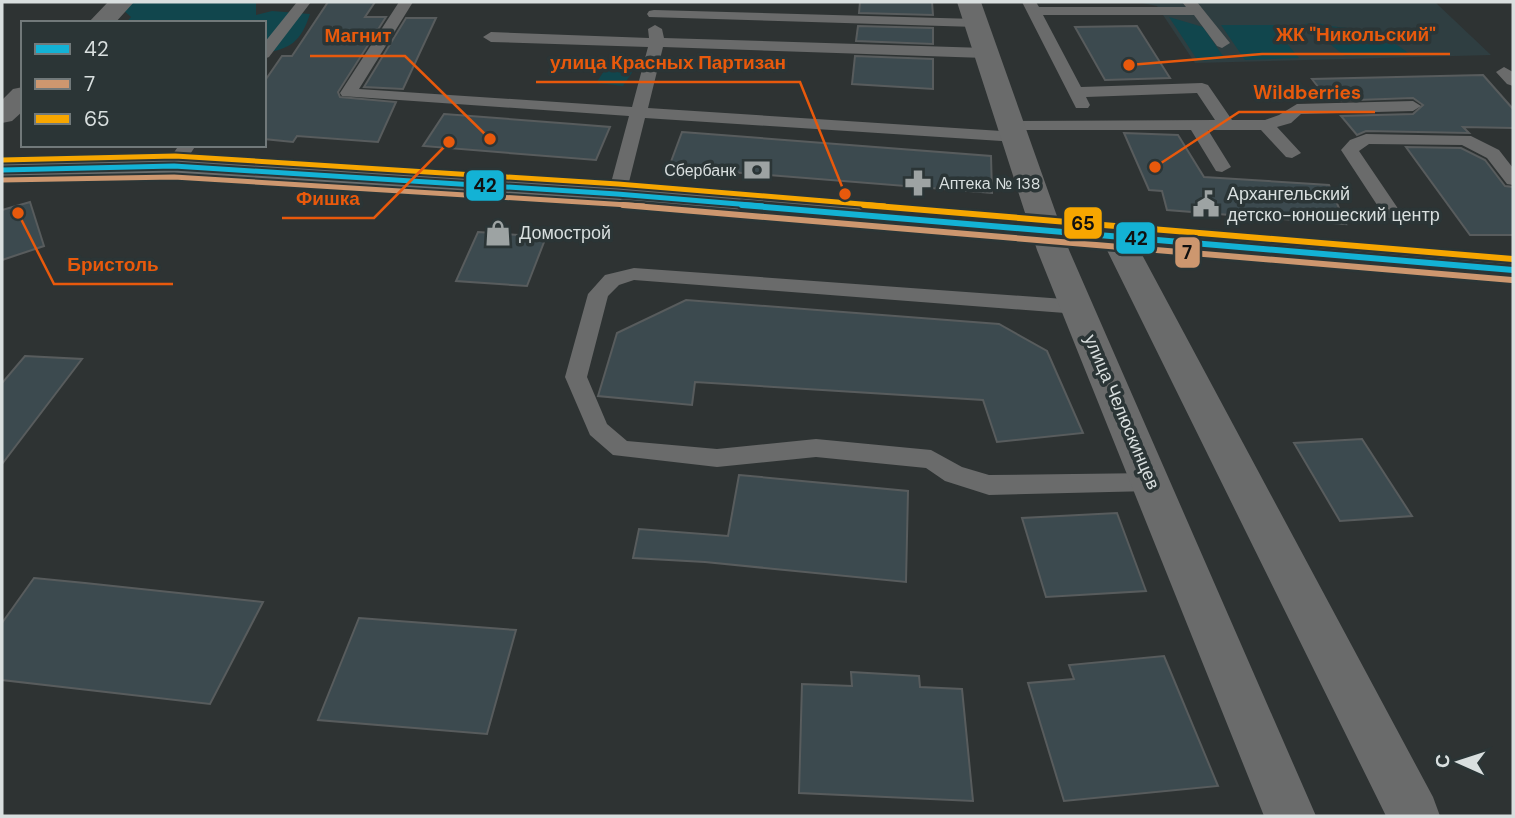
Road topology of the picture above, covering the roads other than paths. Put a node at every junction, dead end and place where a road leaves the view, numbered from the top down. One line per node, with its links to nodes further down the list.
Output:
1 (122, 2): 7 (street)
2 (304, 2): 12 (lane)
3 (406, 2): 17 (lane)
4 (1031, 6): 5 (lane); 13 (lane)
5 (1193, 6): 11 (lane)
6 (653, 8): 8 (lane); 10 (lane)
7 (102, 21)
8 (977, 26): 10 (lane); 22 (street, улица Челюскинцев)
9 (491, 37): 10 (lane)
10 (657, 42): 17 (lane)
11 (1223, 43)
12 (266, 51)
13 (1076, 92): 19 (lane); 21 (lane)
14 (21, 97): 16 (street)
15 (1413, 106): 20 (lane)
16 (2, 114)
17 (638, 114): 22 (lane); 28 (lane)
18 (1196, 125): 19 (lane); 21 (lane); 25 (lane)
19 (1227, 125): 20 (lane)
20 (1266, 125): 23 (lane)
21 (1093, 126): 22 (lane)
22 (1015, 131): 30 (street, улица Челюскинцев)
23 (1292, 153)
24 (181, 155): 26 (main road); 28 (main road)
25 (1222, 167)
26 (2, 170)
27 (1513, 180): 29 (lane)
28 (617, 194): 30 (main road)
29 (1392, 214)
30 (1048, 232): 31 (main road); 33 (street, улица Челюскинцев)
31 (1116, 236): 32 (main road); 36 (street)
32 (1513, 270)
33 (1078, 307): 34 (street, улица Челюскинцев); 34 (lane)
34 (1151, 482): 35 (street, улица Челюскинцев)
35 (1290, 816)
36 (1415, 816)

